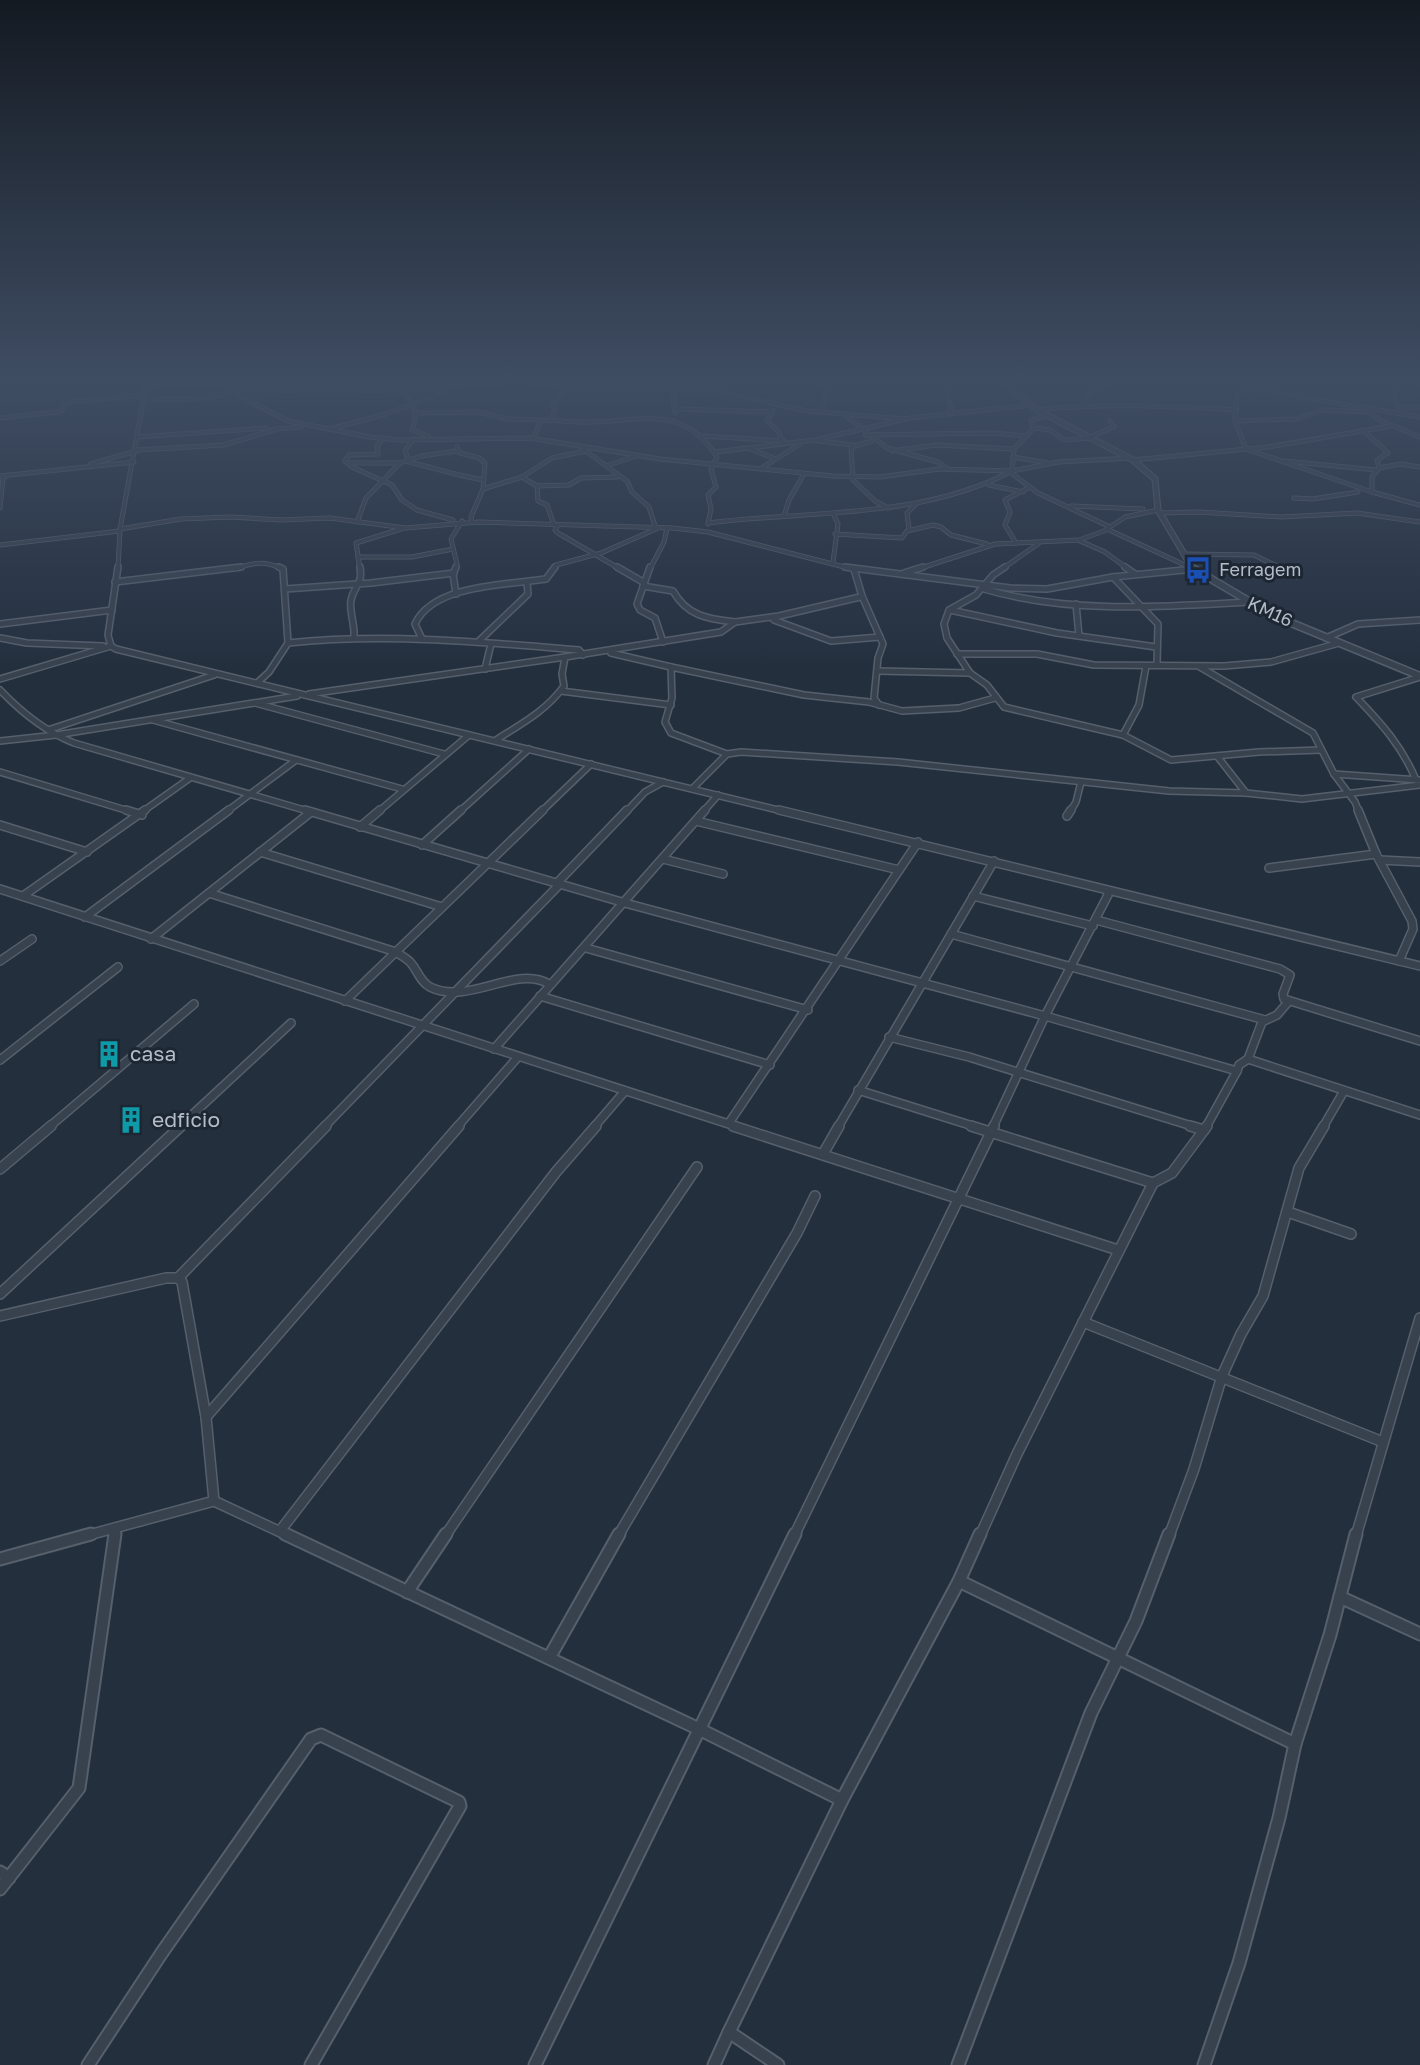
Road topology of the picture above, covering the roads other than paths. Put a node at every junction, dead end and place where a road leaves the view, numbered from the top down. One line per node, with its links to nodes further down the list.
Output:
1 (131, 476): 48 (street)
2 (373, 476): 20 (street)
3 (388, 476): 20 (street)
4 (460, 476): 19 (street)
5 (484, 476): 19 (street)
6 (713, 476): 42 (street)
7 (803, 476): 37 (street)
8 (843, 476): 18 (street)
9 (885, 476): 18 (street)
10 (1002, 476): 21 (street)
11 (1017, 476): 23 (street)
12 (1151, 476): 34 (street, KM16)
13 (1322, 476): 25 (street)
14 (1371, 476): 27 (street)
15 (1, 477): 32 (street)
16 (522, 477): 22 (street); 24 (street)
17 (618, 477): 22 (street); 47 (street)
18 (853, 477): 33 (street)
19 (484, 480): 24 (street)
20 (383, 481): 38 (street); 39 (street)
21 (985, 485): 26 (street); 29 (street)
22 (537, 486): 43 (street)
23 (1030, 486): 26 (street); 31 (street)
24 (484, 489): 35 (street)
25 (1365, 491): 27 (street); 28 (street)
26 (1023, 492): 53 (street)
27 (1372, 492): 30 (street)
28 (1294, 498)
29 (917, 503): 33 (street); 49 (street)
30 (1420, 505)
31 (1070, 506): 34 (street); 46 (street)
32 (0, 508)
33 (888, 508): 36 (street)
34 (1157, 511): 41 (street); 46 (street); 58 (street, KM16)
35 (472, 514): 39 (street); 40 (street)
36 (834, 514): 37 (street); 51 (street)
37 (784, 516): 42 (street)
38 (356, 522): 44 (street); 48 (street)
39 (461, 522): 40 (street); 44 (street); 57 (street)
40 (472, 522): 43 (street)
41 (1420, 522)
42 (708, 523): 50 (street)
43 (556, 525): 47 (street); 59 (street)
44 (405, 528): 60 (street)
45 (667, 528): 47 (street); 50 (street); 72 (street)
46 (1109, 528): 52 (street); 62 (street)
47 (656, 529): 59 (street)
48 (120, 530): 56 (street); 69 (street)
49 (909, 530): 51 (street); 54 (street)
50 (708, 532): 61 (street)
51 (835, 534): 61 (street)
52 (1079, 540): 55 (street); 66 (street)
53 (1016, 543): 54 (street); 55 (street)
54 (995, 544): 65 (street)
55 (1038, 544): 73 (street)
56 (0, 545)
57 (453, 549): 60 (street); 64 (street)
58 (1183, 554): 62 (street, KM16); 67 (street)
59 (594, 556): 70 (street); 72 (street)
60 (358, 558): 71 (street)
61 (833, 562): 63 (street)
62 (1193, 568): 66 (street); 77 (street, KM16)
63 (853, 569): 65 (street); 76 (street)
64 (454, 573): 71 (street); 75 (street)
65 (900, 574): 73 (street)
66 (1135, 574): 68 (street)
67 (1297, 575)
68 (1113, 577): 73 (street); 79 (street)
69 (116, 582): 74 (street); 80 (street)
70 (527, 582): 75 (street); 92 (street)
71 (362, 584): 74 (street); 86 (street)
72 (643, 584): 84 (street); 93 (street)
73 (984, 587): 78 (street); 81 (street)
74 (285, 589): 94 (street)
75 (456, 594): 91 (street)
76 (862, 596): 82 (street); 88 (street)
77 (1247, 602): 79 (street); 90 (street, KM16)
78 (1076, 604): 79 (street); 87 (street)
79 (1141, 607): 98 (street)
80 (112, 610): 85 (street); 97 (street)
81 (949, 610): 87 (street); 100 (street)
82 (759, 619): 84 (street); 88 (street)
83 (1420, 620): 90 (street)
84 (735, 622): 93 (street)
85 (0, 624)
86 (354, 636): 91 (street); 94 (street)
87 (1079, 636): 98 (street)
88 (880, 637): 108 (street)
89 (0, 638): 97 (street)
90 (1326, 638): 95 (street, KM16)
91 (422, 639): 92 (street)
92 (478, 642): 96 (street)
93 (663, 642): 99 (street)
94 (288, 643): 113 (street)
95 (1339, 643): 106 (street); 111 (street, KM16)
96 (491, 644): 101 (street); 107 (street)
97 (111, 646): 110 (street); 112 (street)
98 (1156, 647): 103 (street)
99 (605, 652): 101 (street); 105 (street)
100 (957, 654): 104 (street); 109 (street)
101 (583, 655): 102 (street)
102 (565, 657): 107 (street); 115 (street)
103 (1157, 664): 104 (street); 106 (street)
104 (1146, 666): 125 (street)
105 (671, 667): 119 (street); 120 (street)
106 (1200, 667): 129 (street)
107 (485, 669): 116 (street)
108 (878, 671): 109 (street); 120 (street)
109 (970, 673): 117 (street)
110 (215, 674): 113 (street); 122 (street)
111 (1420, 677): 140 (street)
112 (0, 679)
113 (257, 683): 116 (street)
114 (0, 690): 122 (street)
115 (561, 691): 119 (street); 126 (street)
116 (302, 695): 118 (street); 124 (street)
117 (995, 698): 120 (street); 125 (street)
118 (254, 703): 121 (street); 130 (street)
119 (671, 705): 131 (street)
120 (880, 705)
121 (149, 719): 123 (street); 133 (street)
122 (48, 730): 123 (street)
123 (56, 734): 127 (street); 137 (street)
124 (469, 735): 126 (street); 130 (street)
125 (1123, 736): 132 (street)
126 (496, 740): 128 (street)
127 (0, 741)
128 (529, 749): 134 (street); 156 (street)
129 (1321, 750): 132 (street); 136 (street)
130 (444, 754): 142 (street)
131 (727, 754): 139 (street); 141 (street)
132 (1217, 756): 143 (street)
133 (296, 760): 142 (street); 146 (street)
134 (592, 764): 138 (street); 163 (street)
135 (0, 772): 150 (street)
136 (1334, 774): 140 (street); 144 (street)
137 (190, 778): 146 (street); 150 (street)
138 (664, 782): 141 (street); 167 (street)
139 (1081, 782): 143 (street); 151 (street)
140 (1419, 782): 145 (street)
141 (692, 788): 147 (street)
142 (402, 789): 154 (street)
143 (1246, 793): 144 (street)
144 (1347, 794): 145 (street); 148 (street)
145 (1366, 794): 148 (street)
146 (249, 795): 149 (street); 175 (street)
147 (718, 795): 152 (street); 155 (street)
148 (1355, 802): 159 (street)
149 (311, 812): 154 (street); 158 (street)
150 (142, 815): 157 (street)
151 (1068, 816)
152 (696, 821): 160 (street); 165 (street)
153 (0, 825): 157 (street)
154 (360, 827): 156 (street)
155 (918, 842): 161 (street); 165 (street)
156 (422, 845): 163 (street)
157 (87, 852): 171 (street)
158 (260, 852): 170 (street); 174 (street)
159 (1378, 857): 162 (street); 164 (street); 184 (street)
160 (663, 859): 166 (street); 173 (street)
161 (994, 861): 169 (street); 172 (street)
162 (1420, 862)
163 (487, 864): 167 (street); 174 (street)
164 (1269, 868)
165 (899, 870): 183 (street)
166 (723, 874)
167 (559, 883): 173 (street); 190 (street)
168 (0, 889): 171 (street)
169 (1107, 891): 176 (street); 184 (street)
170 (209, 893): 179 (street); 181 (street)
171 (23, 896): 175 (street)
172 (974, 896): 176 (street); 177 (street)
173 (625, 903): 180 (street); 183 (street)
174 (442, 907): 181 (street)
175 (85, 917): 179 (street)
176 (1094, 923): 187 (street); 193 (street)
177 (951, 934): 187 (street); 188 (street)
178 (32, 939): 182 (street)
179 (151, 939): 192 (street)
180 (586, 948): 189 (street); 195 (street)
181 (396, 952): 190 (street); 192 (street)
182 (0, 961)
183 (840, 961): 188 (street); 195 (street)
184 (1399, 961): 185 (street)
185 (1420, 966)
186 (118, 967): 205 (street)
187 (1072, 967): 196 (street); 197 (street)
188 (923, 982): 196 (street); 200 (street)
189 (550, 984): 190 (street); 191 (street)
190 (452, 992): 199 (street)
191 (540, 996): 202 (street); 206 (street)
192 (345, 1001): 199 (street)
193 (1289, 1001): 197 (street); 201 (street)
194 (194, 1004): 218 (street)
195 (808, 1010): 206 (street)
196 (1045, 1016): 207 (street); 208 (street)
197 (1265, 1020): 204 (street)
198 (291, 1023): 226 (street)
199 (421, 1026): 202 (street); 225 (street)
200 (889, 1037): 208 (street); 209 (street)
201 (1420, 1041)
202 (494, 1049): 203 (street)
203 (517, 1058): 210 (street); 231 (street)
204 (1248, 1059): 207 (street); 211 (street)
205 (0, 1060)
206 (770, 1065): 213 (street)
207 (1237, 1070): 214 (street)
208 (1020, 1073): 214 (street); 215 (street)
209 (858, 1090): 215 (street); 216 (street)
210 (625, 1091): 213 (street); 235 (street)
211 (1344, 1091): 212 (street); 222 (street)
212 (1420, 1115)
213 (729, 1124): 216 (street)
214 (1204, 1130): 219 (street)
215 (990, 1133): 219 (street); 221 (street)
216 (823, 1154): 221 (street)
217 (697, 1167): 238 (street)
218 (0, 1169)
219 (1153, 1183): 224 (street)
220 (815, 1196): 241 (street)
221 (960, 1198): 224 (street); 243 (street)
222 (1288, 1212): 223 (street); 230 (street)
223 (1351, 1234)
224 (1118, 1250): 228 (street)
225 (178, 1278): 227 (street); 231 (street)
226 (0, 1294)
227 (0, 1316)
228 (1083, 1322): 230 (street); 237 (street)
229 (1419, 1323): 232 (street)
230 (1222, 1376): 232 (street); 242 (street)
231 (206, 1417): 233 (street)
232 (1383, 1442): 239 (street)
233 (214, 1501): 234 (street); 235 (street)
234 (116, 1528): 236 (street); 246 (street)
235 (280, 1531): 238 (street)
236 (0, 1559)
237 (959, 1581): 242 (street); 245 (street)
238 (407, 1592): 241 (street)
239 (1340, 1597): 240 (street); 244 (street)
240 (1420, 1634)
241 (549, 1658): 243 (street)
242 (1116, 1660): 244 (street); 254 (street)
243 (699, 1728): 245 (street); 251 (street)
244 (1296, 1744): 255 (street)
245 (842, 1800): 248 (street)
246 (5, 1875): 247 (street)
247 (0, 1889)
248 (729, 2032): 252 (street); 253 (street)
249 (88, 2065): 250 (street)
250 (311, 2065)
251 (535, 2065)
252 (713, 2065)
253 (778, 2065)
254 (958, 2065)
255 (1204, 2065)

